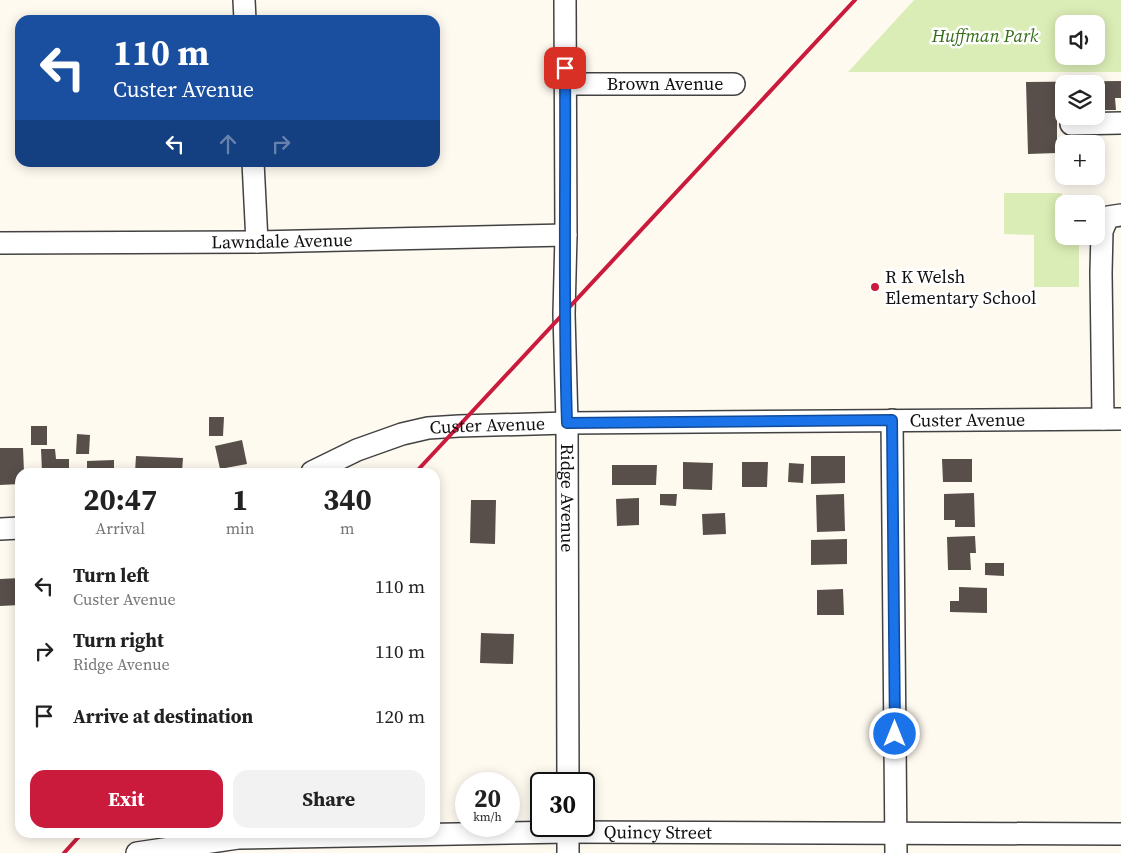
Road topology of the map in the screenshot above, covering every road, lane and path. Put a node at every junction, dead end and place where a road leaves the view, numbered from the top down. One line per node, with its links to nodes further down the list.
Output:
1 (244, 0): 3 (street)
2 (565, 0): 4 (street, Ridge Avenue)
3 (246, 15)
4 (565, 84): 5 (street, Brown Avenue); 10 (street, Ridge Avenue)
5 (734, 84)
6 (1105, 124): 7 (street)
7 (1121, 124)
8 (253, 167): 11 (street)
9 (1121, 215): 13 (street)
10 (566, 235): 11 (street, Lawndale Avenue); 15 (street, Ridge Avenue)
11 (257, 242): 12 (street, Lawndale Avenue)
12 (0, 243)
13 (1112, 419): 14 (street, Custer Avenue)
14 (892, 420): 15 (street, Custer Avenue); 26 (street)
15 (567, 423): 16 (street, Custer Avenue); 19 (street, Ridge Avenue)
16 (321, 468)
17 (15, 528): 18 (street)
18 (0, 529)
19 (568, 772)
20 (595, 830): 26 (street, Quincy Street)
21 (530, 831): 23 (street, Quincy Street)
22 (1121, 834): 26 (street, Quincy Street)
23 (440, 835)
24 (568, 837): 29 (street)
25 (382, 838): 27 (street, Quincy Street)
26 (896, 843)
27 (238, 845): 28 (street, Quincy Street)
28 (137, 853)
29 (568, 853)

